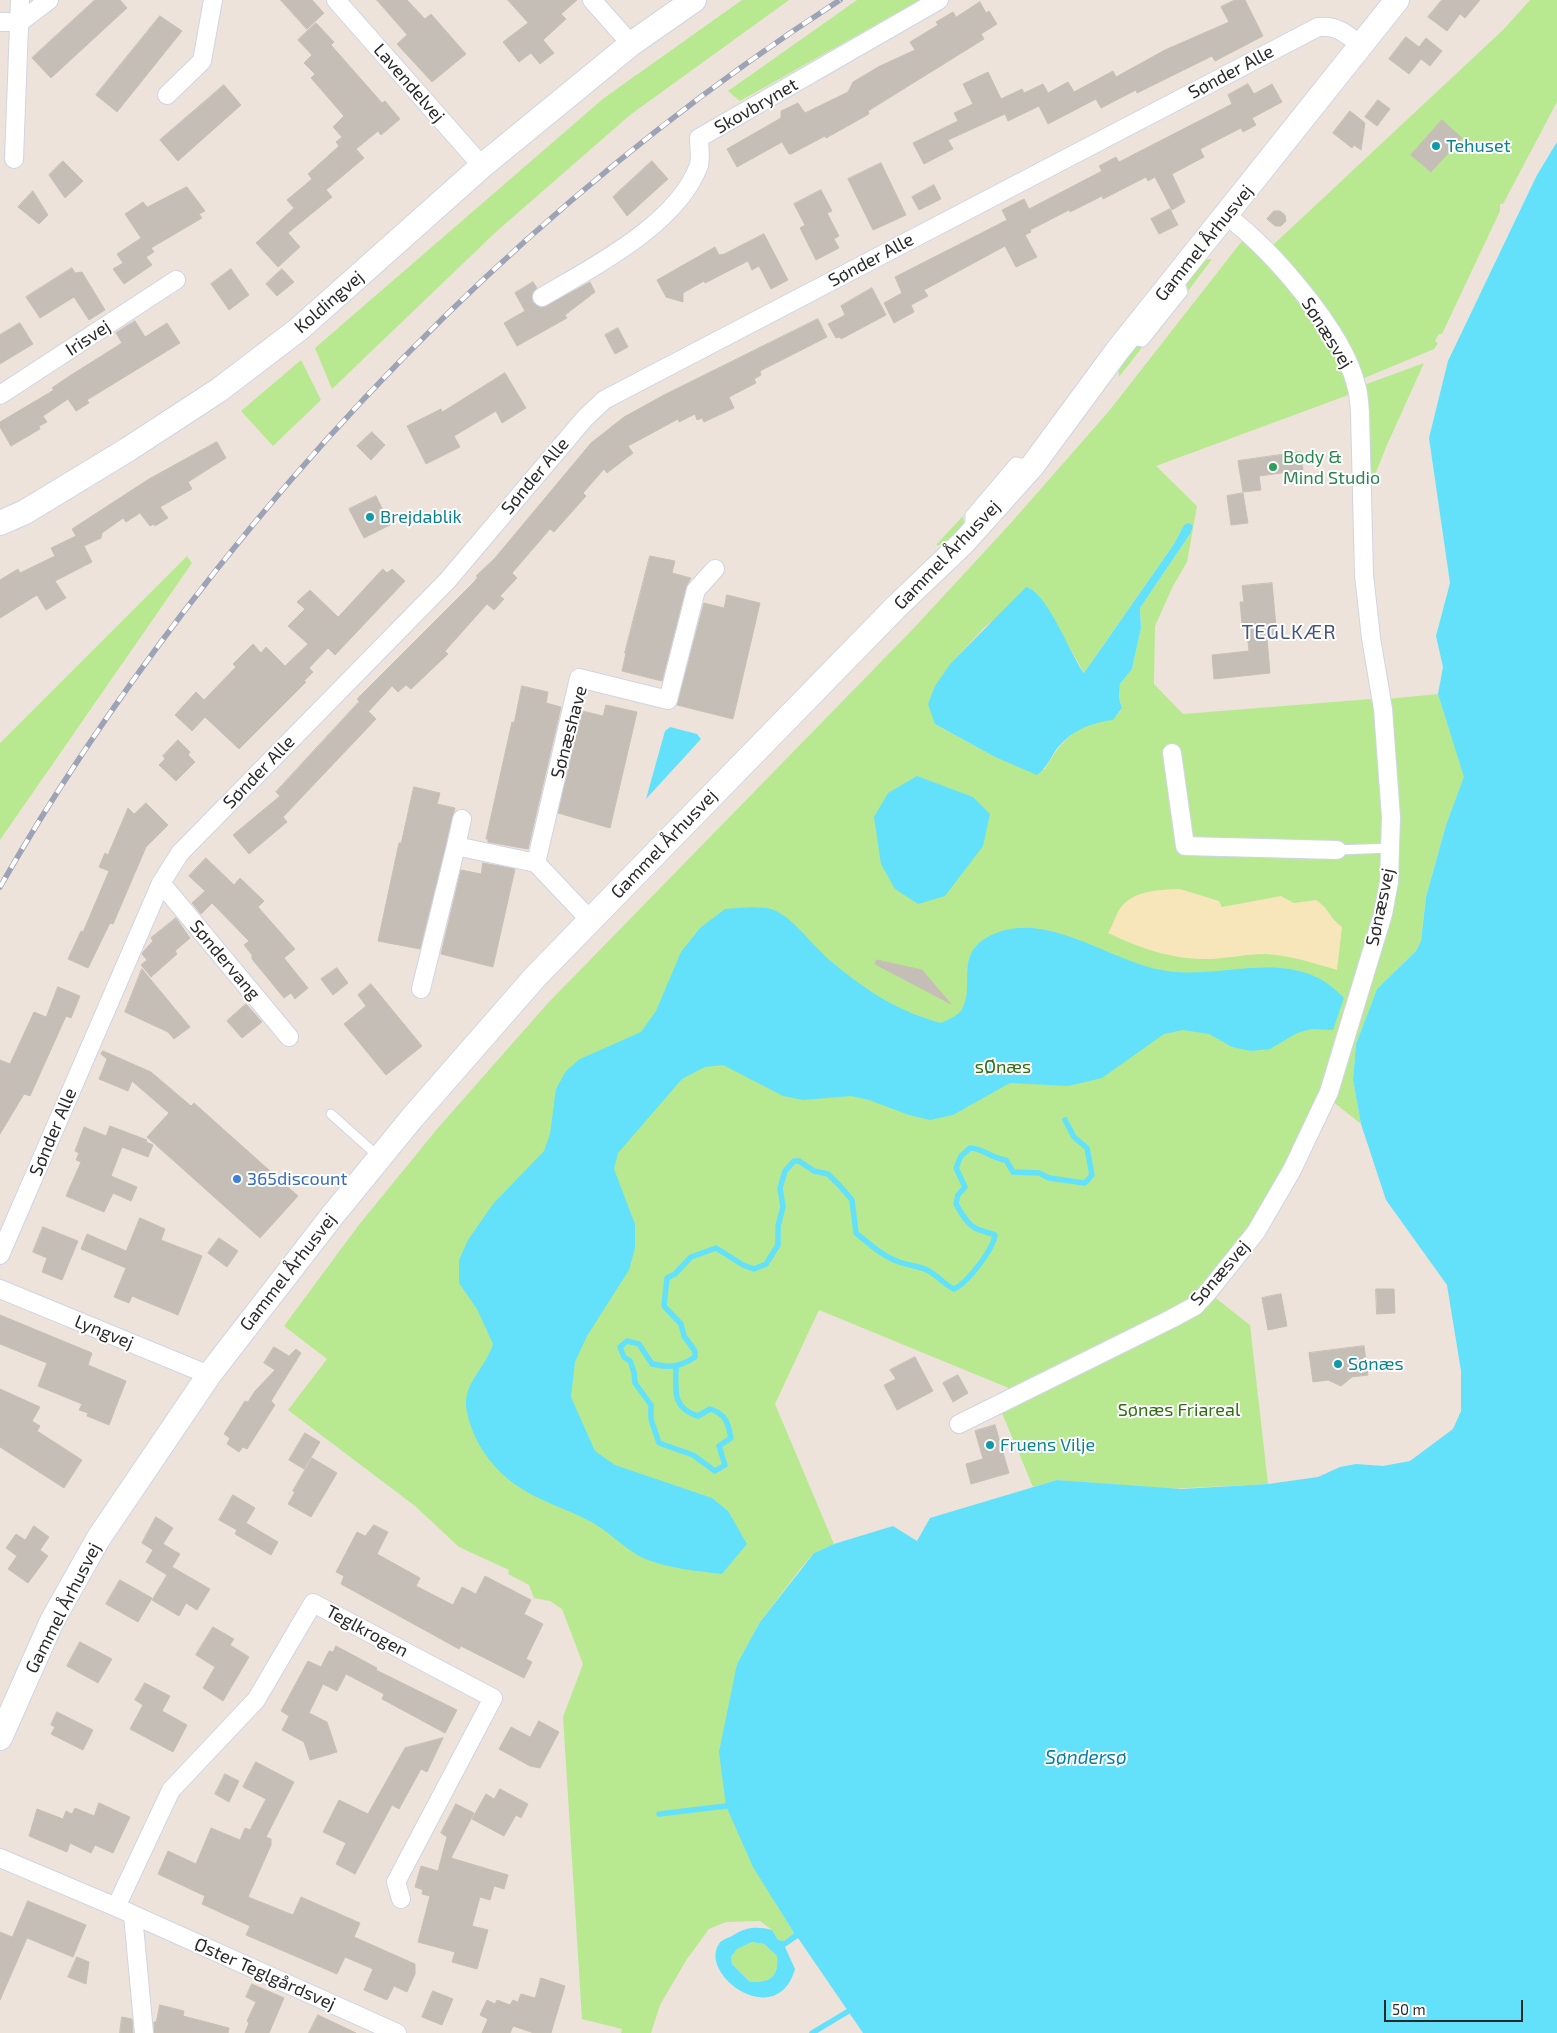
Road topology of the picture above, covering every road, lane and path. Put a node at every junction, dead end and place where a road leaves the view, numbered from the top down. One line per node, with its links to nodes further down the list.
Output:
1 (20, 0): 10 (street)
2 (49, 0): 10 (street)
3 (212, 0): 13 (street)
4 (336, 0): 15 (street, Lavendelvej)
5 (592, 0): 11 (street)
6 (694, 0): 11 (street, Koldingvej)
7 (939, 0): 18 (street, Skovbrynet)
8 (1397, 0): 12 (street, Gammel Århusvej)
9 (0, 22): 10 (street)
10 (20, 22): 14 (street)
11 (631, 44): 15 (street, Koldingvej)
12 (1362, 46): 16 (street, Gammel Århusvej); 28 (street, Sønder Alle)
13 (167, 95)
14 (14, 159)
15 (482, 166): 20 (street, Koldingvej)
16 (1227, 216): 25 (street, Sønæsvej); 29 (street, Gammel Århusvej)
17 (176, 280): 19 (street, Irisvej)
18 (542, 297)
19 (0, 395)
20 (0, 523)
21 (716, 569): 27 (street, Sønæshave)
22 (1172, 753): 26 (street)
23 (462, 819): 24 (street)
24 (456, 846): 27 (street); 30 (street)
25 (1391, 848): 26 (lane); 37 (street, Sønæsvej)
26 (1337, 850)
27 (536, 862): 29 (street)
28 (161, 883): 31 (street, Søndervang); 34 (street, Sønder Alle)
29 (590, 920): 33 (street, Gammel Århusvej)
30 (421, 989)
31 (288, 1037)
32 (331, 1114): 33 (lane)
33 (379, 1158): 36 (street, Gammel Århusvej)
34 (0, 1255)
35 (0, 1289): 36 (street, Lyngvej)
36 (209, 1375): 38 (street, Gammel Århusvej)
37 (959, 1424)
38 (0, 1738)
39 (0, 1858): 41 (street, Øster Teglgårdsvej)
40 (401, 1899): 41 (street, Teglkrogen)
41 (116, 1907): 42 (street, Øster Teglgårdsvej)
42 (133, 1915): 43 (street); 44 (street, Øster Teglgårdsvej)
43 (144, 2033)
44 (397, 2033)

